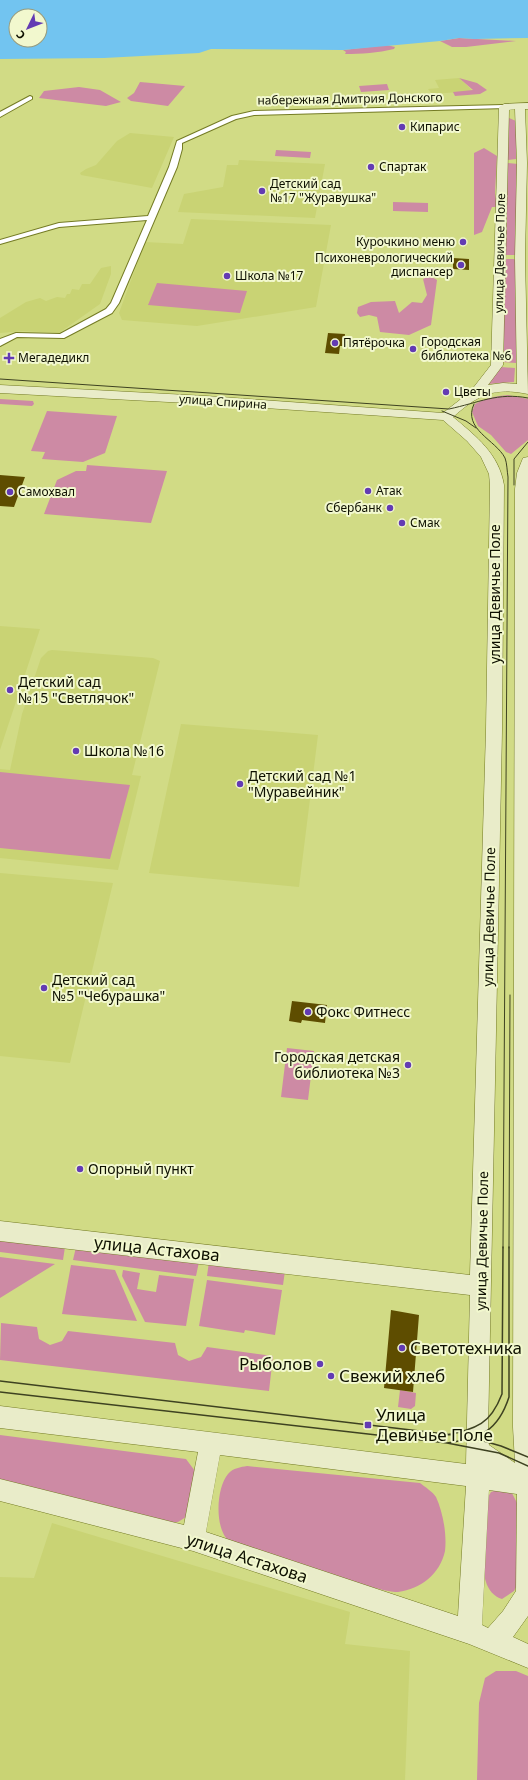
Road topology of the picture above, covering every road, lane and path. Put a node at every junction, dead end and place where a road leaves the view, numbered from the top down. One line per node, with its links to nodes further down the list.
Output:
1 (30, 98): 4 (street)
2 (504, 107): 3 (main road, набережная Дмитрия Донского); 5 (main road, улица Девичье Поле); 7 (street, набережная Дмитрия Донского)
3 (524, 107): 6 (main road, улица Девичье Поле)
4 (0, 115)
5 (502, 162): 6 (main road); 9 (main road, улица Девичье Поле)
6 (522, 162): 10 (main road, улица Девичье Поле)
7 (150, 218): 8 (street); 11 (street)
8 (0, 242)
9 (499, 257): 10 (main road); 14 (main road, улица Девичье Поле)
10 (520, 258): 13 (main road, улица Девичье Поле)
11 (0, 344)
12 (0, 389): 15 (main road, улица Спирина)
13 (525, 389): 14 (main road, улица Девичье Поле)
14 (476, 392): 15 (main road, улица Девичье Поле)
15 (446, 417): 19 (main road, улица Девичье Поле)
16 (528, 461): 17 (main road, улица Девичье Поле)
17 (525, 675): 24 (main road, улица Девичье Поле)
18 (0, 1231): 19 (main road, улица Астахова)
19 (481, 1286): 22 (main road, улица Девичье Поле)
20 (0, 1417): 21 (main road)
21 (211, 1442): 23 (main road); 26 (main road)
22 (478, 1451): 23 (main road, улица Девичье Поле); 24 (main road)
23 (478, 1478): 24 (main road); 28 (main road, улица Девичье Поле)
24 (528, 1484): 27 (main road, улица Девичье Поле)
25 (0, 1490): 26 (main road, улица Астахова)
26 (193, 1539): 28 (main road, улица Астахова)
27 (528, 1594): 28 (main road)
28 (479, 1637): 29 (main road, улица Астахова)
29 (528, 1656)

